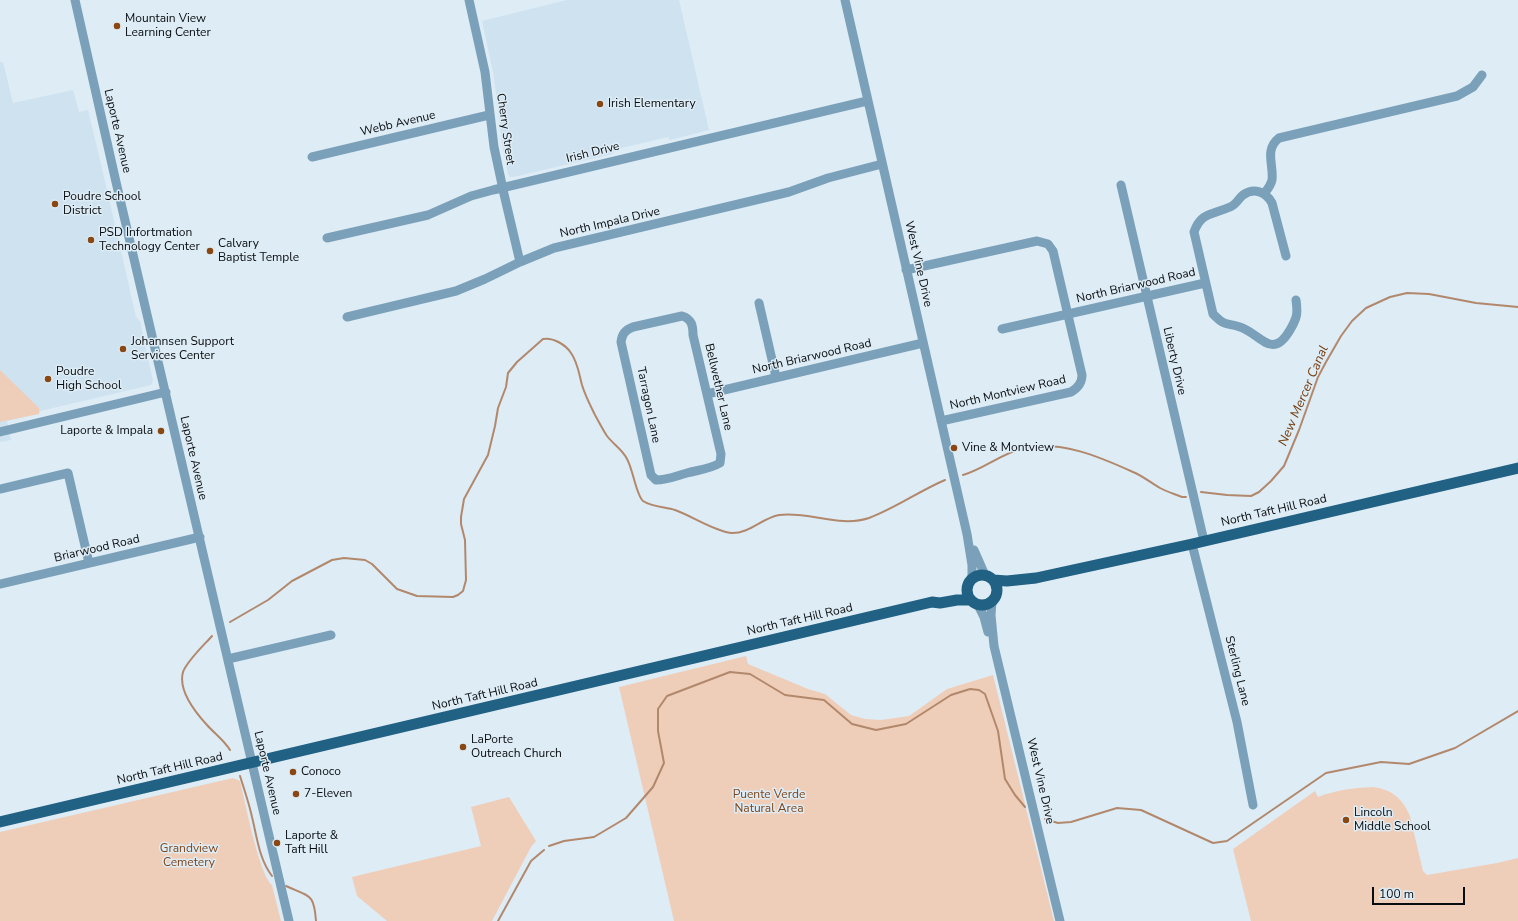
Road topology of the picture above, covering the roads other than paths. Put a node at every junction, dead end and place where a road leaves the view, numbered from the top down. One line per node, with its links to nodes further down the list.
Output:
1 (75, 0): 26 (street, Laporte Avenue)
2 (469, 0): 6 (street, Cherry Street)
3 (844, 0): 5 (street, West Vine Drive)
4 (1482, 74): 11 (street)
5 (868, 101): 8 (street, West Vine Drive); 10 (street, Irish Drive)
6 (489, 115): 7 (street, Webb Avenue); 10 (street, Cherry Street)
7 (312, 157)
8 (882, 164): 14 (street, North Impala Drive); 15 (street, West Vine Drive)
9 (1121, 185): 17 (street, Liberty Drive)
10 (502, 188): 12 (street, Irish Drive); 14 (street, Cherry Street)
11 (1265, 194): 13 (street); 16 (street)
12 (327, 238)
13 (1286, 256)
14 (520, 262): 21 (street, North Impala Drive)
15 (906, 270): 20 (street); 24 (street, West Vine Drive)
16 (1205, 283): 17 (street, North Briarwood Road); 18 (street)
17 (1147, 297): 20 (street, North Briarwood Road); 35 (street, Liberty Drive)
18 (1296, 300)
19 (759, 303): 25 (street)
20 (1068, 314): 22 (street, North Briarwood Road); 28 (street, North Montview Road)
21 (347, 317)
22 (1002, 329)
23 (623, 334): 27 (street, Bellwether Lane); 30 (street, Tarragon Lane)
24 (923, 343): 25 (street, North Briarwood Road); 28 (street, West Vine Drive)
25 (776, 377): 27 (street, North Briarwood Road)
26 (166, 392): 29 (street); 34 (street, Laporte Avenue)
27 (707, 394): 30 (street, Bellwether Lane)
28 (941, 421): 33 (street, West Vine Drive)
29 (0, 432)
30 (720, 463)
31 (1518, 468): 35 (main road, North Taft Hill Road)
32 (0, 489): 37 (street)
33 (967, 534): 38 (street, West Vine Drive); 40 (street, West Vine Drive)
34 (200, 537): 37 (street, Briarwood Road); 47 (street, Laporte Avenue)
35 (1204, 541): 36 (main road, North Taft Hill Road)
36 (1192, 544): 39 (main road, North Taft Hill Road); 49 (street, Sterling Lane)
37 (89, 563): 41 (street, Briarwood Road)
38 (989, 577): 39 (main road, North Taft Hill Road); 40 (main road); 42 (main road, West Vine Drive)
39 (1036, 578): 42 (main road, North Taft Hill Road)
40 (969, 582): 43 (main road, North Taft Hill Road); 44 (main road, West Vine Drive)
41 (0, 584)
42 (995, 597): 44 (main road); 46 (street, West Vine Drive)
43 (932, 602): 44 (main road, North Taft Hill Road); 48 (main road, North Taft Hill Road)
44 (974, 602): 46 (street, West Vine Drive)
45 (331, 635): 47 (street)
46 (994, 646): 52 (street, West Vine Drive)
47 (228, 659): 48 (street, Laporte Avenue)
48 (252, 762): 50 (main road, North Taft Hill Road); 51 (street, Laporte Avenue)
49 (1253, 805)
50 (0, 822)
51 (289, 921)
52 (1060, 921)

